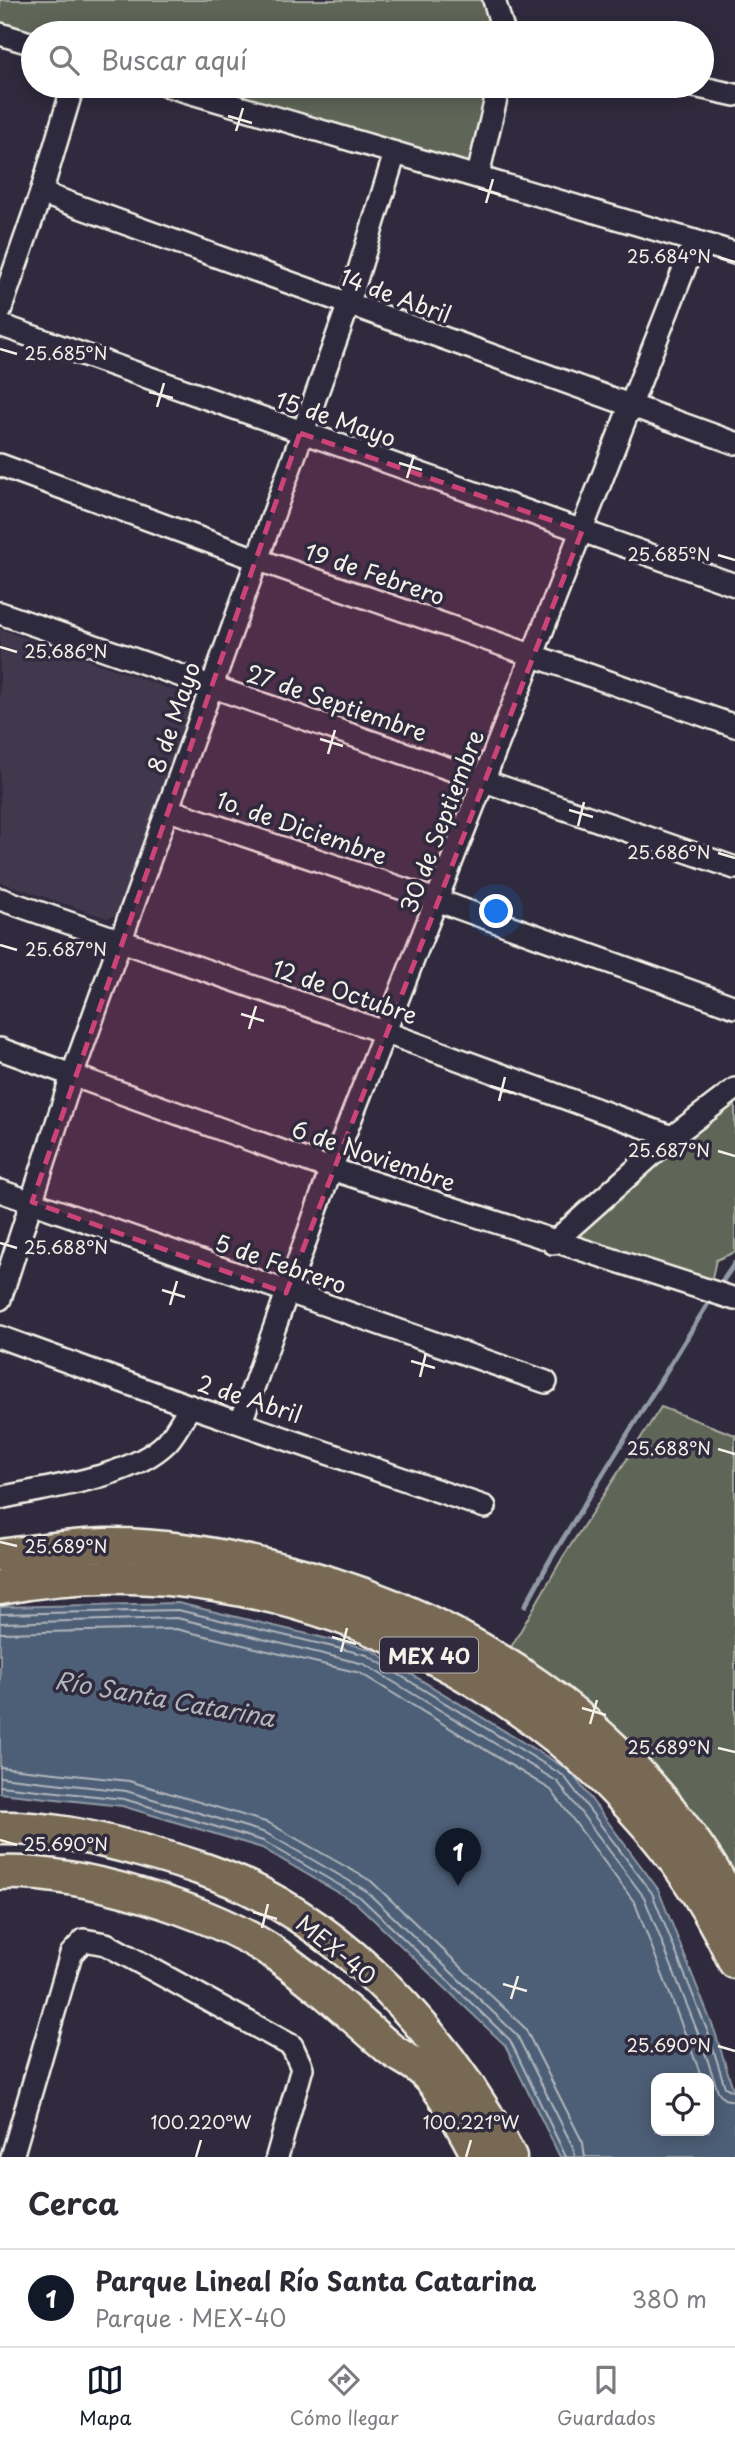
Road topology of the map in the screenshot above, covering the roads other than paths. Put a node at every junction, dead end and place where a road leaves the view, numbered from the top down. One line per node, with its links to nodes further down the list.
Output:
1 (494, 0): 2 (street)
2 (500, 21)
3 (0, 34): 4 (street)
4 (21, 40)
5 (714, 90): 6 (street)
6 (735, 95)
7 (69, 98): 12 (street)
8 (209, 98): 10 (street)
9 (496, 98): 11 (street)
10 (395, 153): 11 (street); 15 (street, 8 de Mayo)
11 (478, 175): 13 (street)
12 (41, 193): 15 (street, 14 de Abril); 16 (street)
13 (695, 241): 14 (street); 18 (street, 30 de Septiembre)
14 (735, 253)
15 (348, 306): 18 (street, 14 de Abril); 19 (street, 8 de Mayo)
16 (0, 312)
17 (0, 325): 19 (street, 15 de Mayo)
18 (631, 406): 20 (street, 14 de Abril); 22 (street, 30 de Septiembre)
19 (300, 433): 22 (street, 15 de Mayo); 23 (street, 8 de Mayo)
20 (735, 443)
21 (0, 466): 23 (street, 19 de Febrero)
22 (582, 531): 24 (street, 15 de Mayo); 26 (street, 30 de Septiembre)
23 (256, 559): 26 (street, 19 de Febrero); 27 (street, 8 de Mayo)
24 (735, 585)
25 (0, 613): 27 (street, 27 de Septiembre)
26 (533, 657): 28 (street, 19 de Febrero); 29 (street, 30 de Septiembre)
27 (212, 686): 29 (street, 27 de Septiembre); 30 (street, 8 de Mayo)
28 (735, 726)
29 (484, 782): 31 (street, 27 de Septiembre); 33 (street, 30 de Septiembre)
30 (169, 810): 33 (street, 1o. de Diciembre); 34 (street, 8 de Mayo)
31 (735, 868)
32 (0, 899): 34 (street, 12 de Octubre)
33 (439, 901): 35 (street, 1o. de Diciembre); 36 (street, 30 de Septiembre)
34 (122, 942): 36 (street, 12 de Octubre); 38 (street, 8 de Mayo)
35 (735, 1007)
36 (384, 1032): 40 (street, 12 de Octubre); 41 (street, 30 de Septiembre)
37 (0, 1049): 38 (street, 6 de Noviembre)
38 (72, 1076): 41 (street, 6 de Noviembre); 43 (street, 8 de Mayo)
39 (735, 1088): 40 (street)
40 (672, 1137): 44 (street)
41 (331, 1169): 44 (street, 6 de Noviembre); 45 (street, 30 de Septiembre)
42 (0, 1191): 43 (street, 5 de Febrero)
43 (32, 1202): 45 (street, 5 de Febrero); 46 (street, 8 de Mayo)
44 (553, 1242): 47 (street, 6 de Noviembre)
45 (286, 1293): 49 (street, 5 de Febrero); 51 (street, 30 de Septiembre)
46 (0, 1299)
47 (735, 1299)
48 (0, 1337): 50 (street, 2 de Abril)
49 (546, 1382)
50 (191, 1406): 51 (street, 2 de Abril); 52 (street)
51 (241, 1422): 53 (street, 2 de Abril)
52 (0, 1499)
53 (485, 1507)
54 (0, 1556): 58 (highway, MEX 40)
55 (0, 1588): 59 (highway, MEX 40)
56 (4, 1828): 63 (highway, MEX-40)
57 (0, 1873): 62 (highway)
58 (735, 1908)
59 (735, 1962)
60 (12, 2157): 61 (street)
61 (277, 2157)
62 (479, 2157)
63 (510, 2157)

